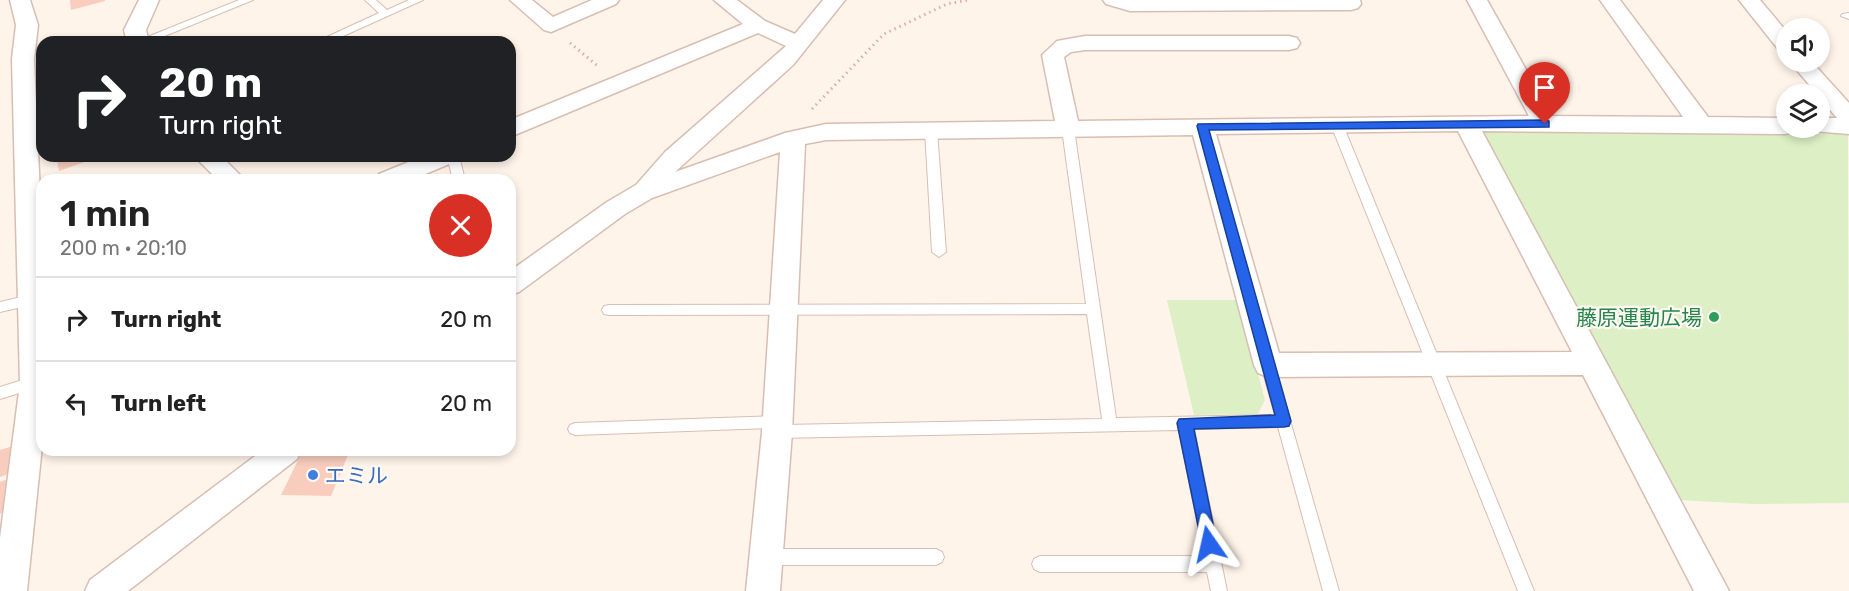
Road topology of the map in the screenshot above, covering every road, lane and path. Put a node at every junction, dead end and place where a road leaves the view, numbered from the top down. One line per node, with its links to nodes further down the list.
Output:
1 (20, 0): 46 (street)
2 (149, 0): 20 (street)
3 (248, 0): 21 (lane)
4 (370, 0): 16 (lane)
5 (418, 0): 16 (lane)
6 (520, 0): 18 (street)
7 (609, 0): 18 (street)
8 (724, 0): 17 (street)
9 (835, 0): 24 (street)
10 (969, 0): 39 (path)
11 (1113, 0): 12 (street)
12 (1350, 0)
13 (1477, 0): 29 (street)
14 (1610, 0): 31 (street)
15 (1749, 0): 19 (street)
16 (386, 14): 22 (lane)
17 (758, 25): 24 (street); 26 (street)
18 (551, 26): 26 (path)
19 (1776, 32)
20 (137, 36)
21 (155, 36)
22 (335, 36)
23 (1289, 43): 37 (street)
24 (800, 44): 44 (street)
25 (1810, 72): 27 (street)
26 (618, 83): 32 (street)
27 (1849, 118)
28 (1466, 123): 29 (street); 30 (street); 54 (street)
29 (1545, 124): 31 (street)
30 (1337, 125): 33 (street); 55 (lane)
31 (1701, 125): 34 (street)
32 (516, 126)
33 (1202, 126): 37 (street); 56 (street)
34 (1776, 126)
35 (1830, 126): 36 (street)
36 (1849, 126)
37 (1068, 129): 38 (street); 50 (lane)
38 (931, 130): 39 (street); 45 (lane)
39 (785, 141): 44 (street); 52 (street)
40 (212, 162): 42 (street)
41 (432, 162): 43 (street)
42 (225, 174)
43 (402, 174)
44 (643, 192): 47 (street)
45 (939, 252)
46 (35, 260): 48 (street)
47 (516, 281)
48 (30, 300): 49 (lane); 53 (street)
49 (0, 307)
50 (1094, 309): 52 (lane); 62 (lane)
51 (609, 310): 52 (lane)
52 (783, 310): 63 (street)
53 (36, 362)
54 (1592, 363): 55 (street); 76 (street)
55 (1434, 364): 56 (street); 75 (lane)
56 (1268, 365): 60 (lane)
57 (36, 383): 58 (lane)
58 (0, 393)
59 (36, 397): 70 (street)
60 (1284, 421): 61 (lane); 74 (lane)
61 (1185, 423): 62 (lane); 69 (lane)
62 (1110, 425): 63 (lane)
63 (777, 427): 64 (lane); 67 (street)
64 (574, 429)
65 (278, 456): 71 (street)
66 (936, 556): 67 (lane)
67 (766, 557): 72 (street)
68 (1040, 564): 69 (lane)
69 (1213, 564): 73 (lane)
70 (10, 591)
71 (102, 591)
72 (763, 591)
73 (1218, 591)
74 (1331, 591)
75 (1526, 591)
76 (1712, 591)

